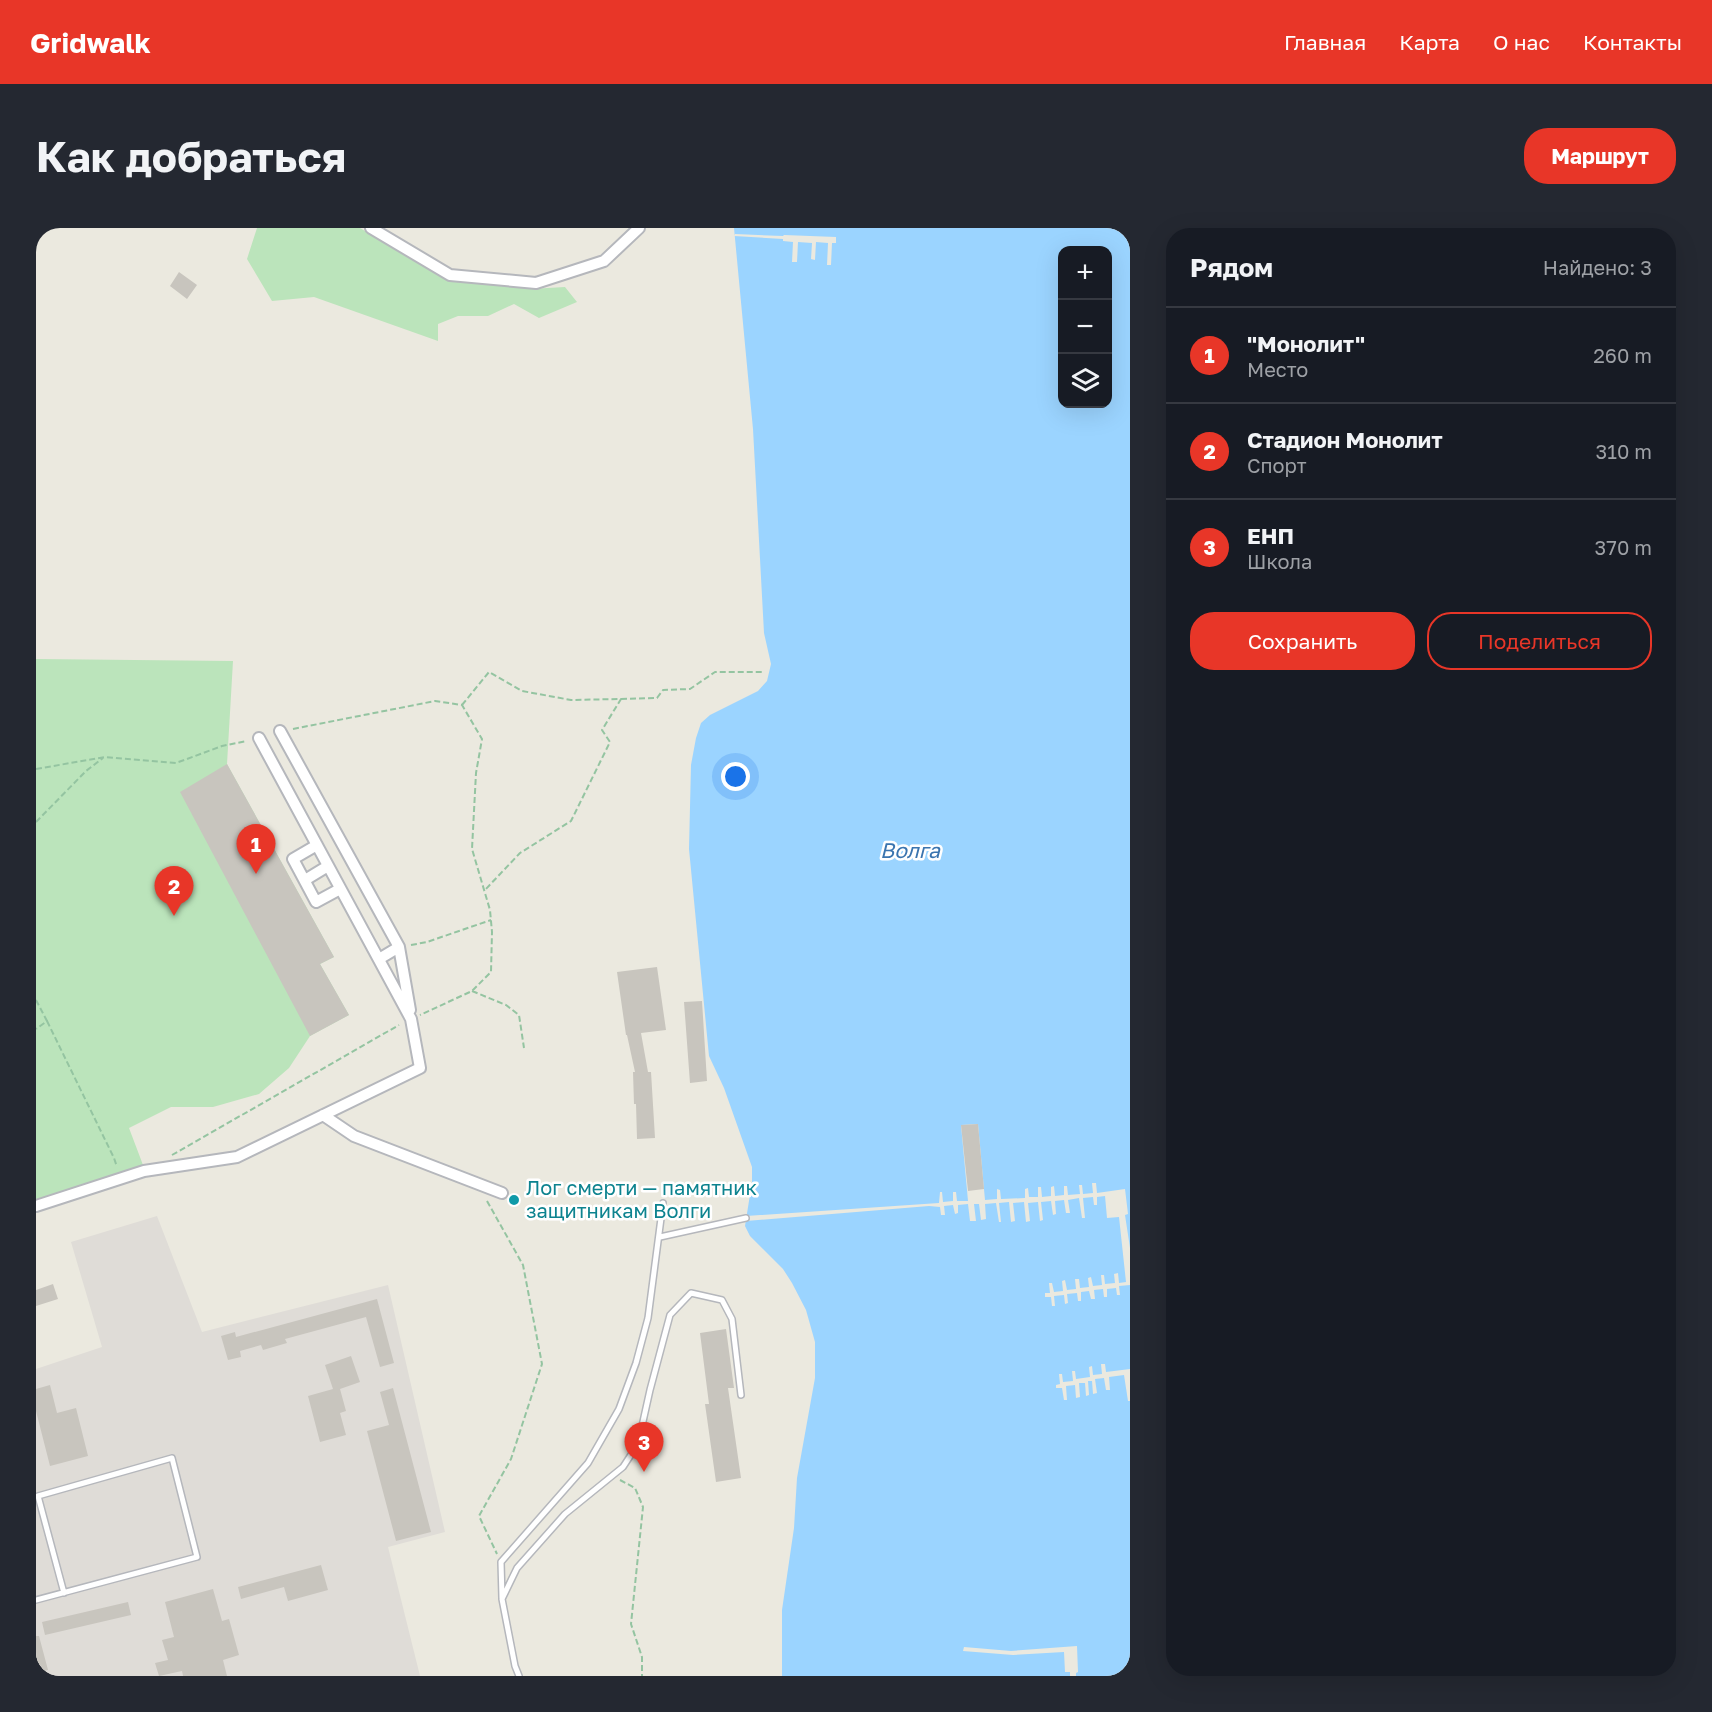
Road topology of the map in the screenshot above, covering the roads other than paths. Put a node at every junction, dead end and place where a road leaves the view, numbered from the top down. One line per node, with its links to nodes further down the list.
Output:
1 (371, 228): 2 (street)
2 (639, 228)
3 (280, 731): 9 (street)
4 (259, 738): 5 (street)
5 (317, 845): 6 (street); 7 (street)
6 (328, 866): 7 (street); 8 (street)
7 (304, 880): 8 (street)
8 (340, 889): 10 (street)
9 (399, 946): 10 (street); 11 (street)
10 (379, 959): 11 (street)
11 (411, 1019): 12 (street)
12 (323, 1115): 13 (street); 15 (street)
13 (502, 1193)
14 (663, 1203): 17 (lane)
15 (36, 1206)
16 (746, 1218): 17 (lane)
17 (660, 1237): 20 (lane)
18 (741, 1395): 20 (lane)
19 (64, 1593): 19 (lane); 21 (lane)
20 (502, 1599): 22 (lane)
21 (36, 1600)
22 (519, 1676)

